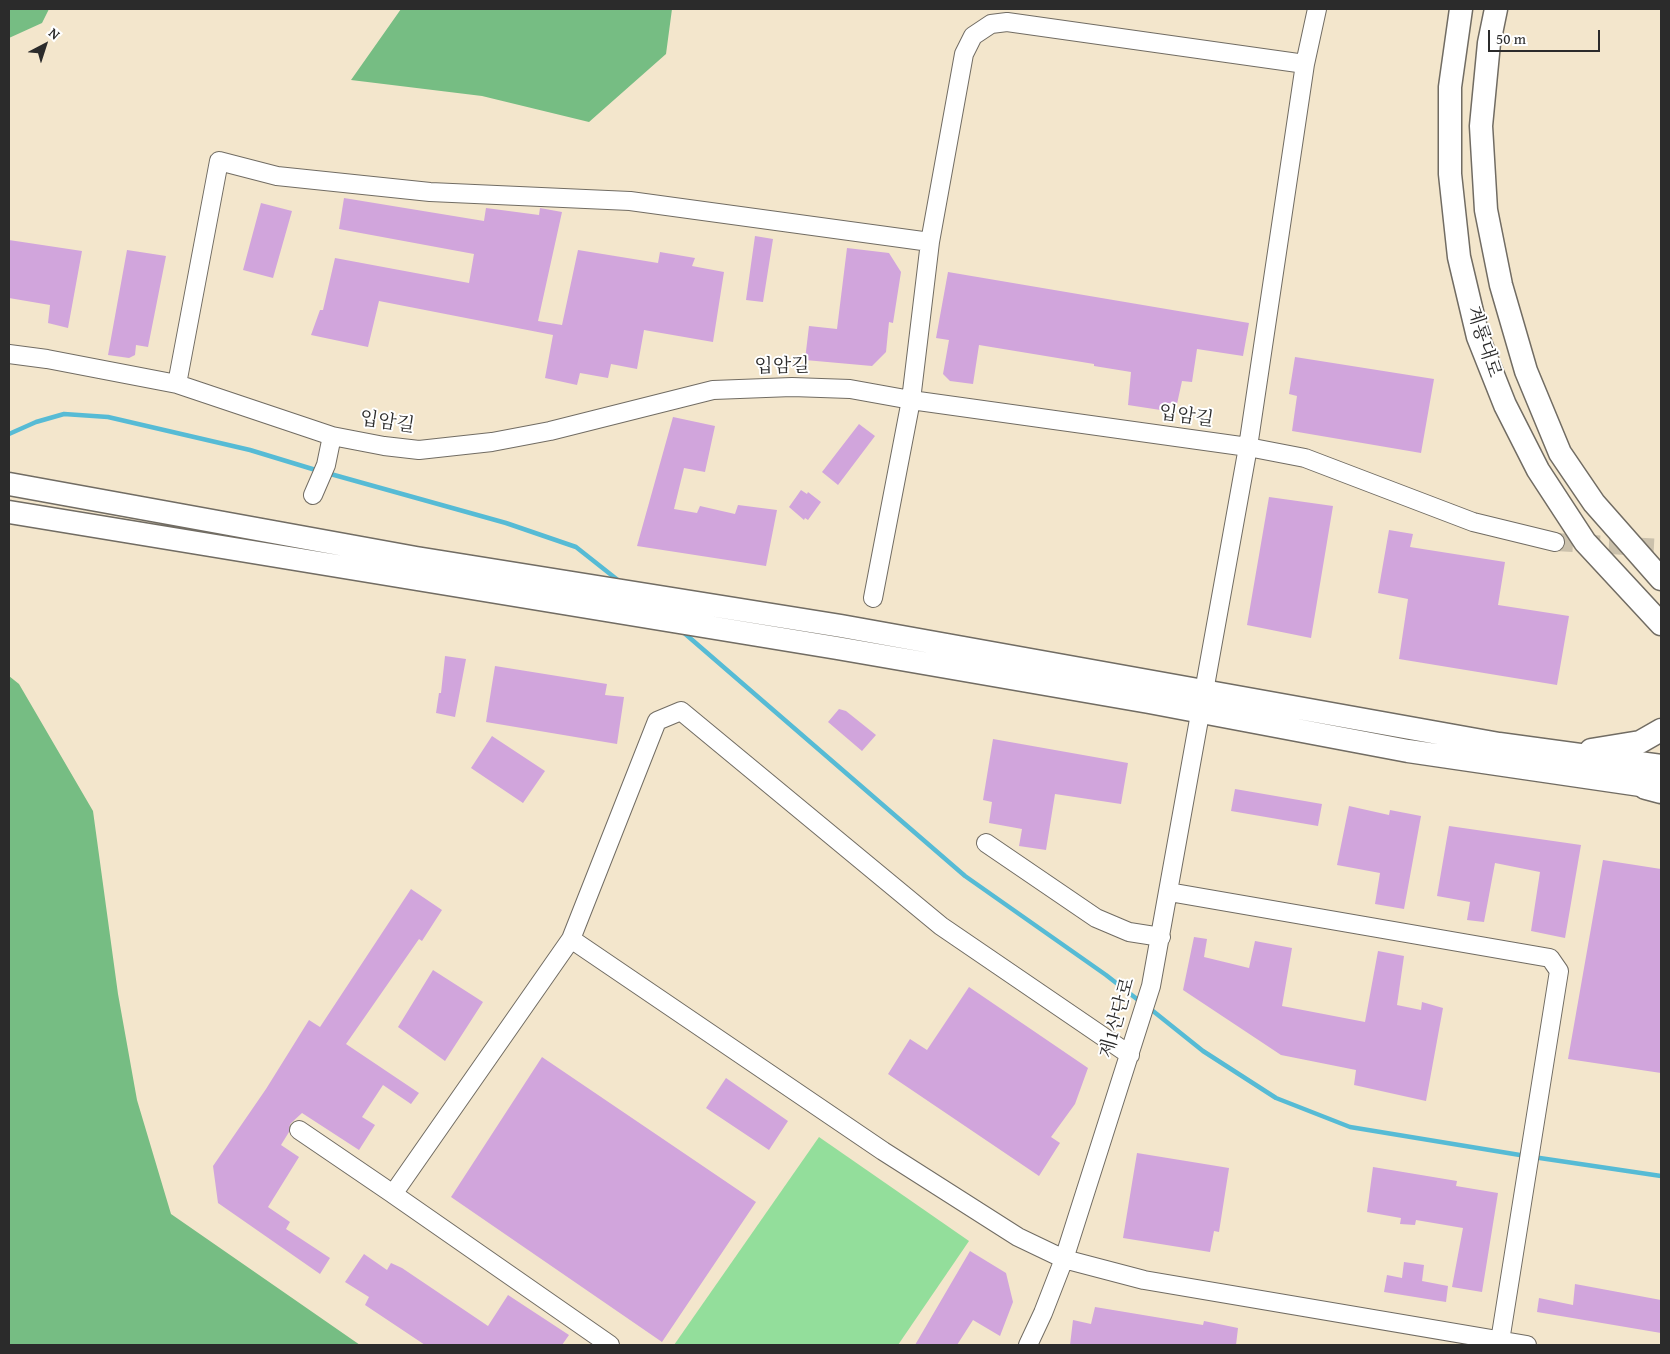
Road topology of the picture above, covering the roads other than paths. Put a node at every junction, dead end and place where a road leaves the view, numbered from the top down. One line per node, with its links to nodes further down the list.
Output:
1 (1317, 9): 4 (street, 제1산단로)
2 (1461, 9): 17 (main road, 계룡대로)
3 (1496, 9): 15 (main road, 계룡대로)
4 (1305, 64): 5 (street); 10 (street, 제1산단로)
5 (930, 242): 7 (street); 8 (street)
6 (9, 354): 7 (street, 입암길)
7 (177, 384): 9 (street, 입암길)
8 (910, 400): 9 (street, 입암길); 10 (street, 입암길); 16 (street)
9 (332, 436): 12 (street)
10 (1248, 447): 14 (street, 입암길); 18 (street, 제1산단로)
11 (9, 484): 18 (main road)
12 (313, 495)
13 (9, 512): 19 (main road)
14 (1555, 542)
15 (1661, 578)
16 (873, 598)
17 (1661, 624)
18 (1204, 690): 19 (street, 제1산단로); 21 (main road)
19 (1200, 712): 22 (main road); 24 (street, 제1산단로)
20 (1661, 730): 21 (main road)
21 (1565, 754): 22 (main road)
22 (1657, 783)
23 (986, 844): 25 (street)
24 (1169, 892): 25 (street, 제1산단로); 31 (street)
25 (1161, 937): 27 (street, 제1산단로)
26 (571, 939): 27 (street); 29 (street); 30 (street)
27 (1130, 1055): 30 (street, 제1산단로)
28 (299, 1130): 29 (street)
29 (393, 1194): 32 (street)
30 (1064, 1259): 31 (street); 33 (street, 제1산단로)
31 (1500, 1341): 34 (street)
32 (610, 1345)
33 (1028, 1345)
34 (1527, 1345)

